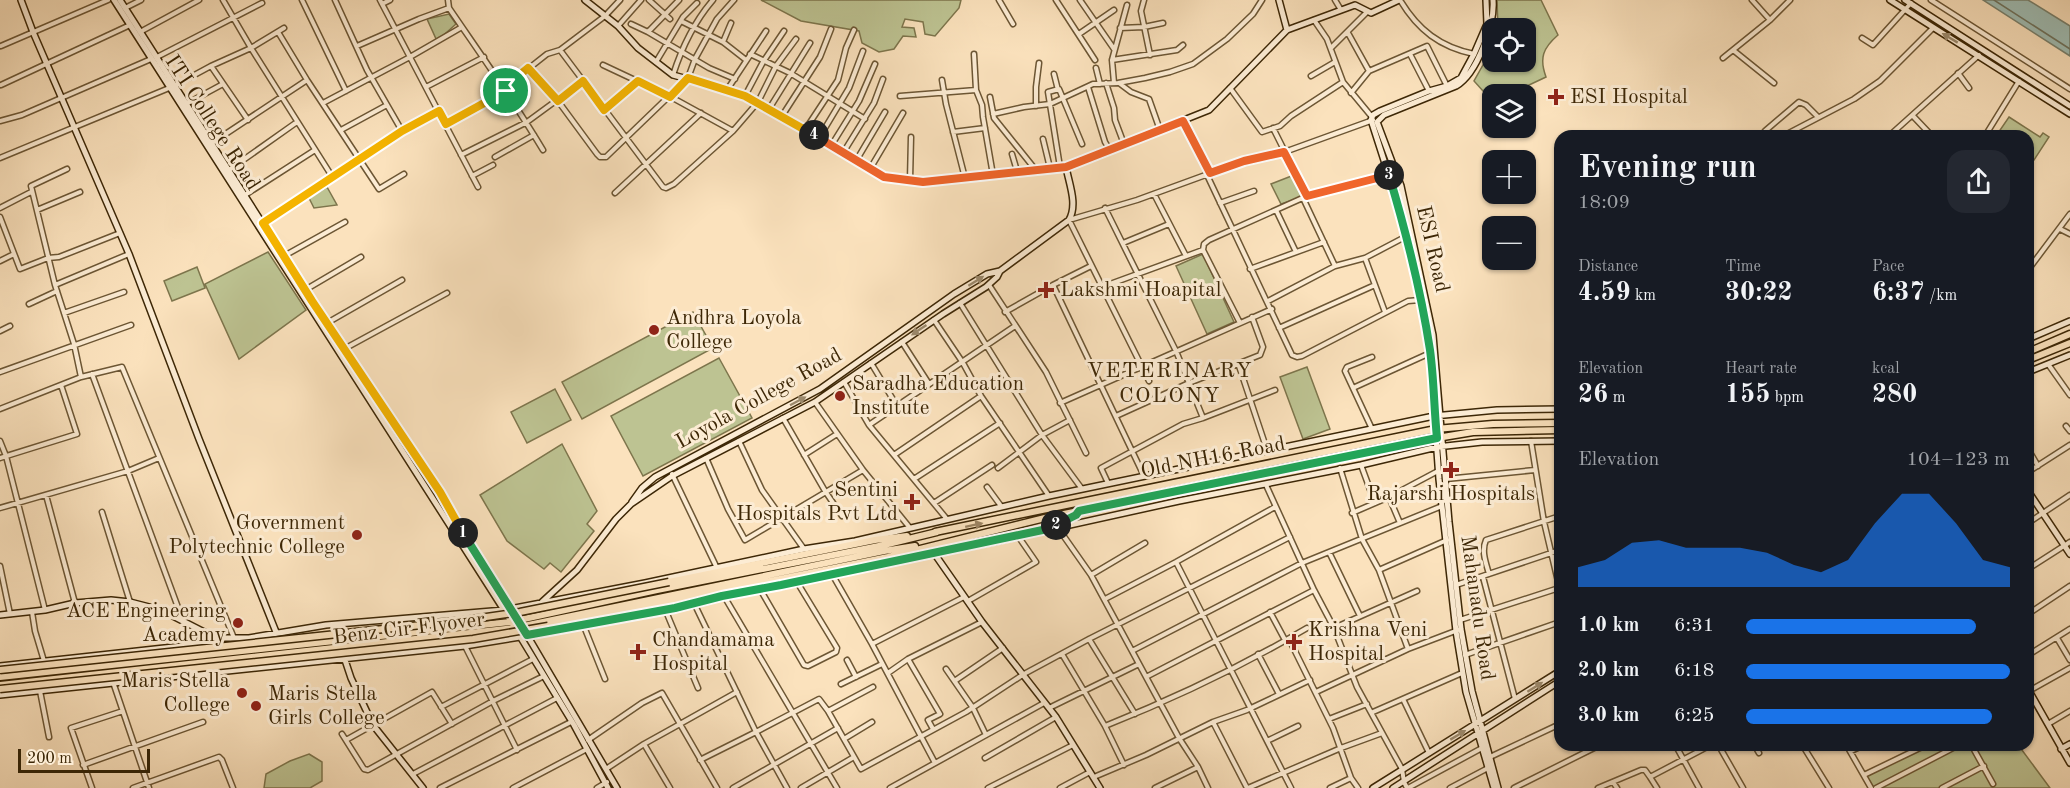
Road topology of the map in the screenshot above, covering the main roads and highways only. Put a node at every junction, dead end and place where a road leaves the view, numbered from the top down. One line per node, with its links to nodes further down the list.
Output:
1 (2070, 334): 3 (main road)
2 (2070, 343): 4 (main road)
3 (2034, 349)
4 (2034, 358)
5 (1554, 423): 7 (main road, Old NH16 Road, one-way to 5)
6 (1554, 430): 9 (main road, Old NH16 Road)
7 (937, 532): 8 (main road, Old NH16 Road); 11 (main road)
8 (875, 540): 12 (main road, Benz Cir Flyover, bridge)
9 (945, 542): 10 (main road, Old NH16 Road); 11 (main road)
10 (888, 557): 14 (main road, Benz Cir Flyover, bridge)
11 (516, 624): 13 (main road); 14 (main road)
12 (0, 668)
13 (0, 677)
14 (0, 687)

